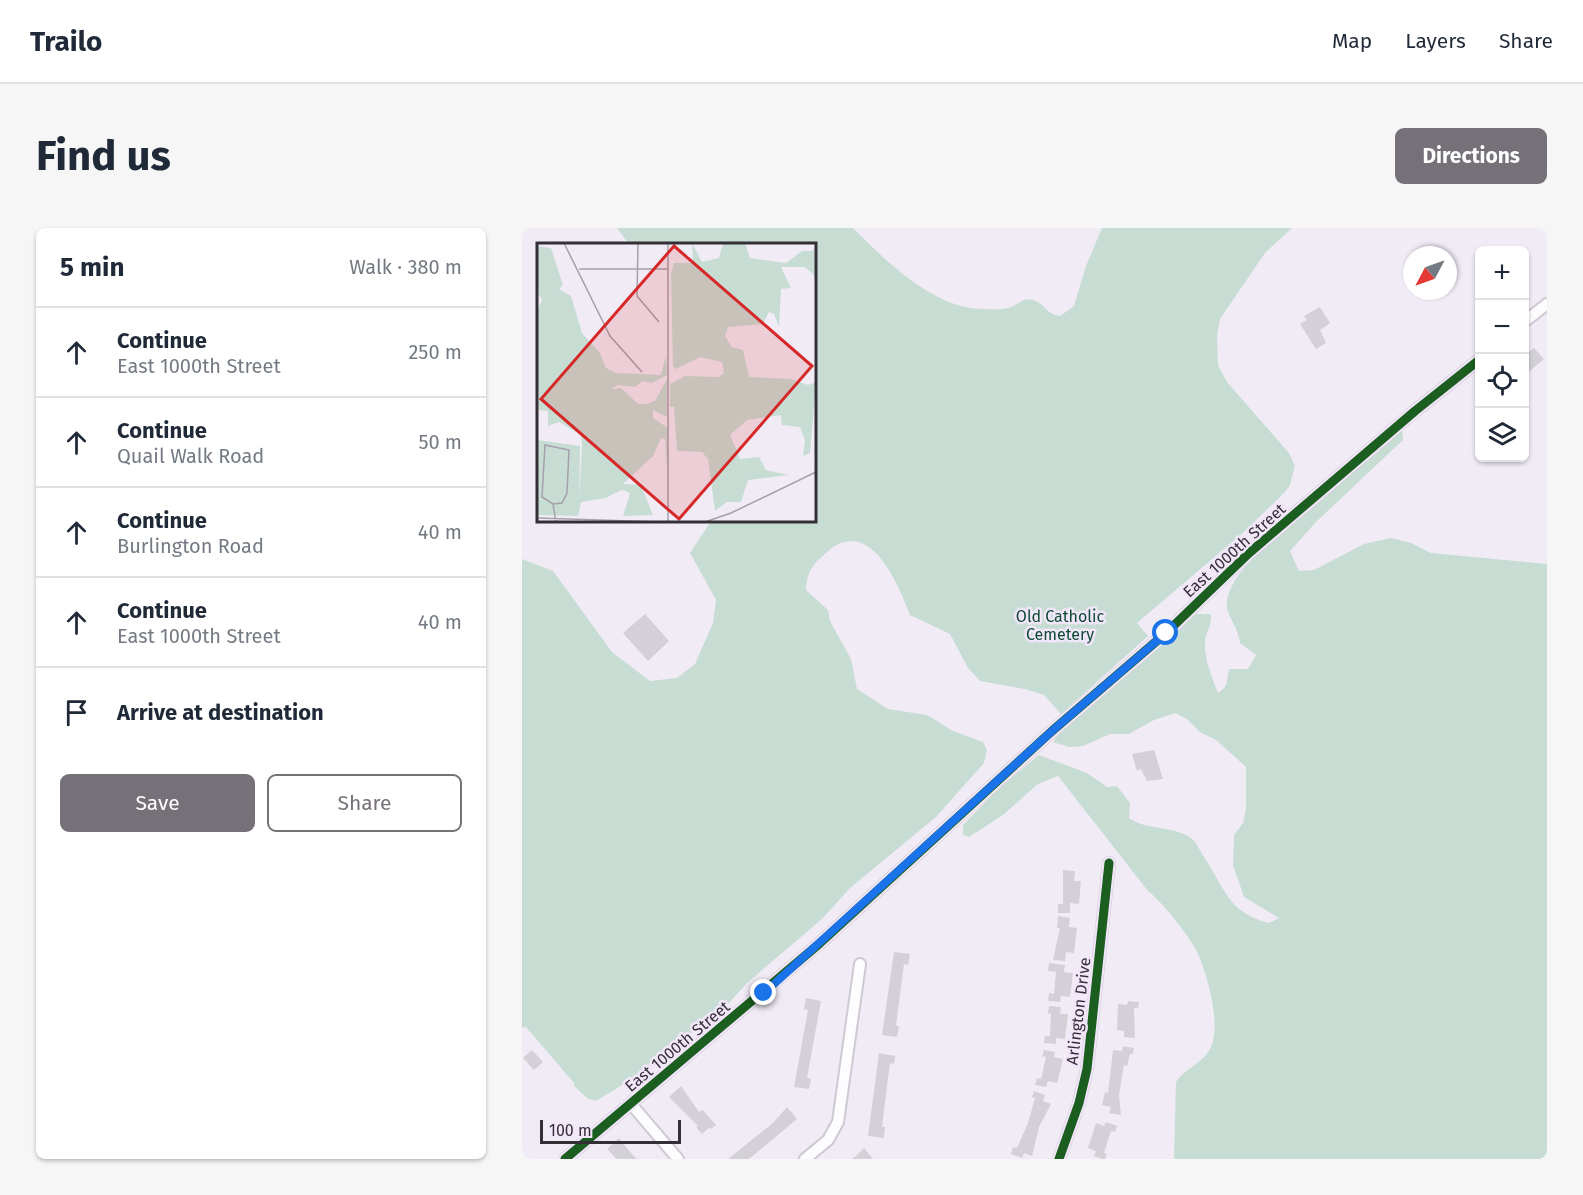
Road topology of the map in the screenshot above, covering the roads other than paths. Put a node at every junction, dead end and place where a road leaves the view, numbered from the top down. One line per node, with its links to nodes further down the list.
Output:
1 (1547, 304): 2 (street)
2 (1529, 318)
3 (1475, 363): 6 (street, East 1000th Street)
4 (1108, 863): 10 (street, Arlington Drive)
5 (860, 964): 9 (street)
6 (631, 1104): 7 (street, East 1000th Street); 8 (street)
7 (565, 1159)
8 (678, 1159)
9 (805, 1159)
10 (1059, 1159)

